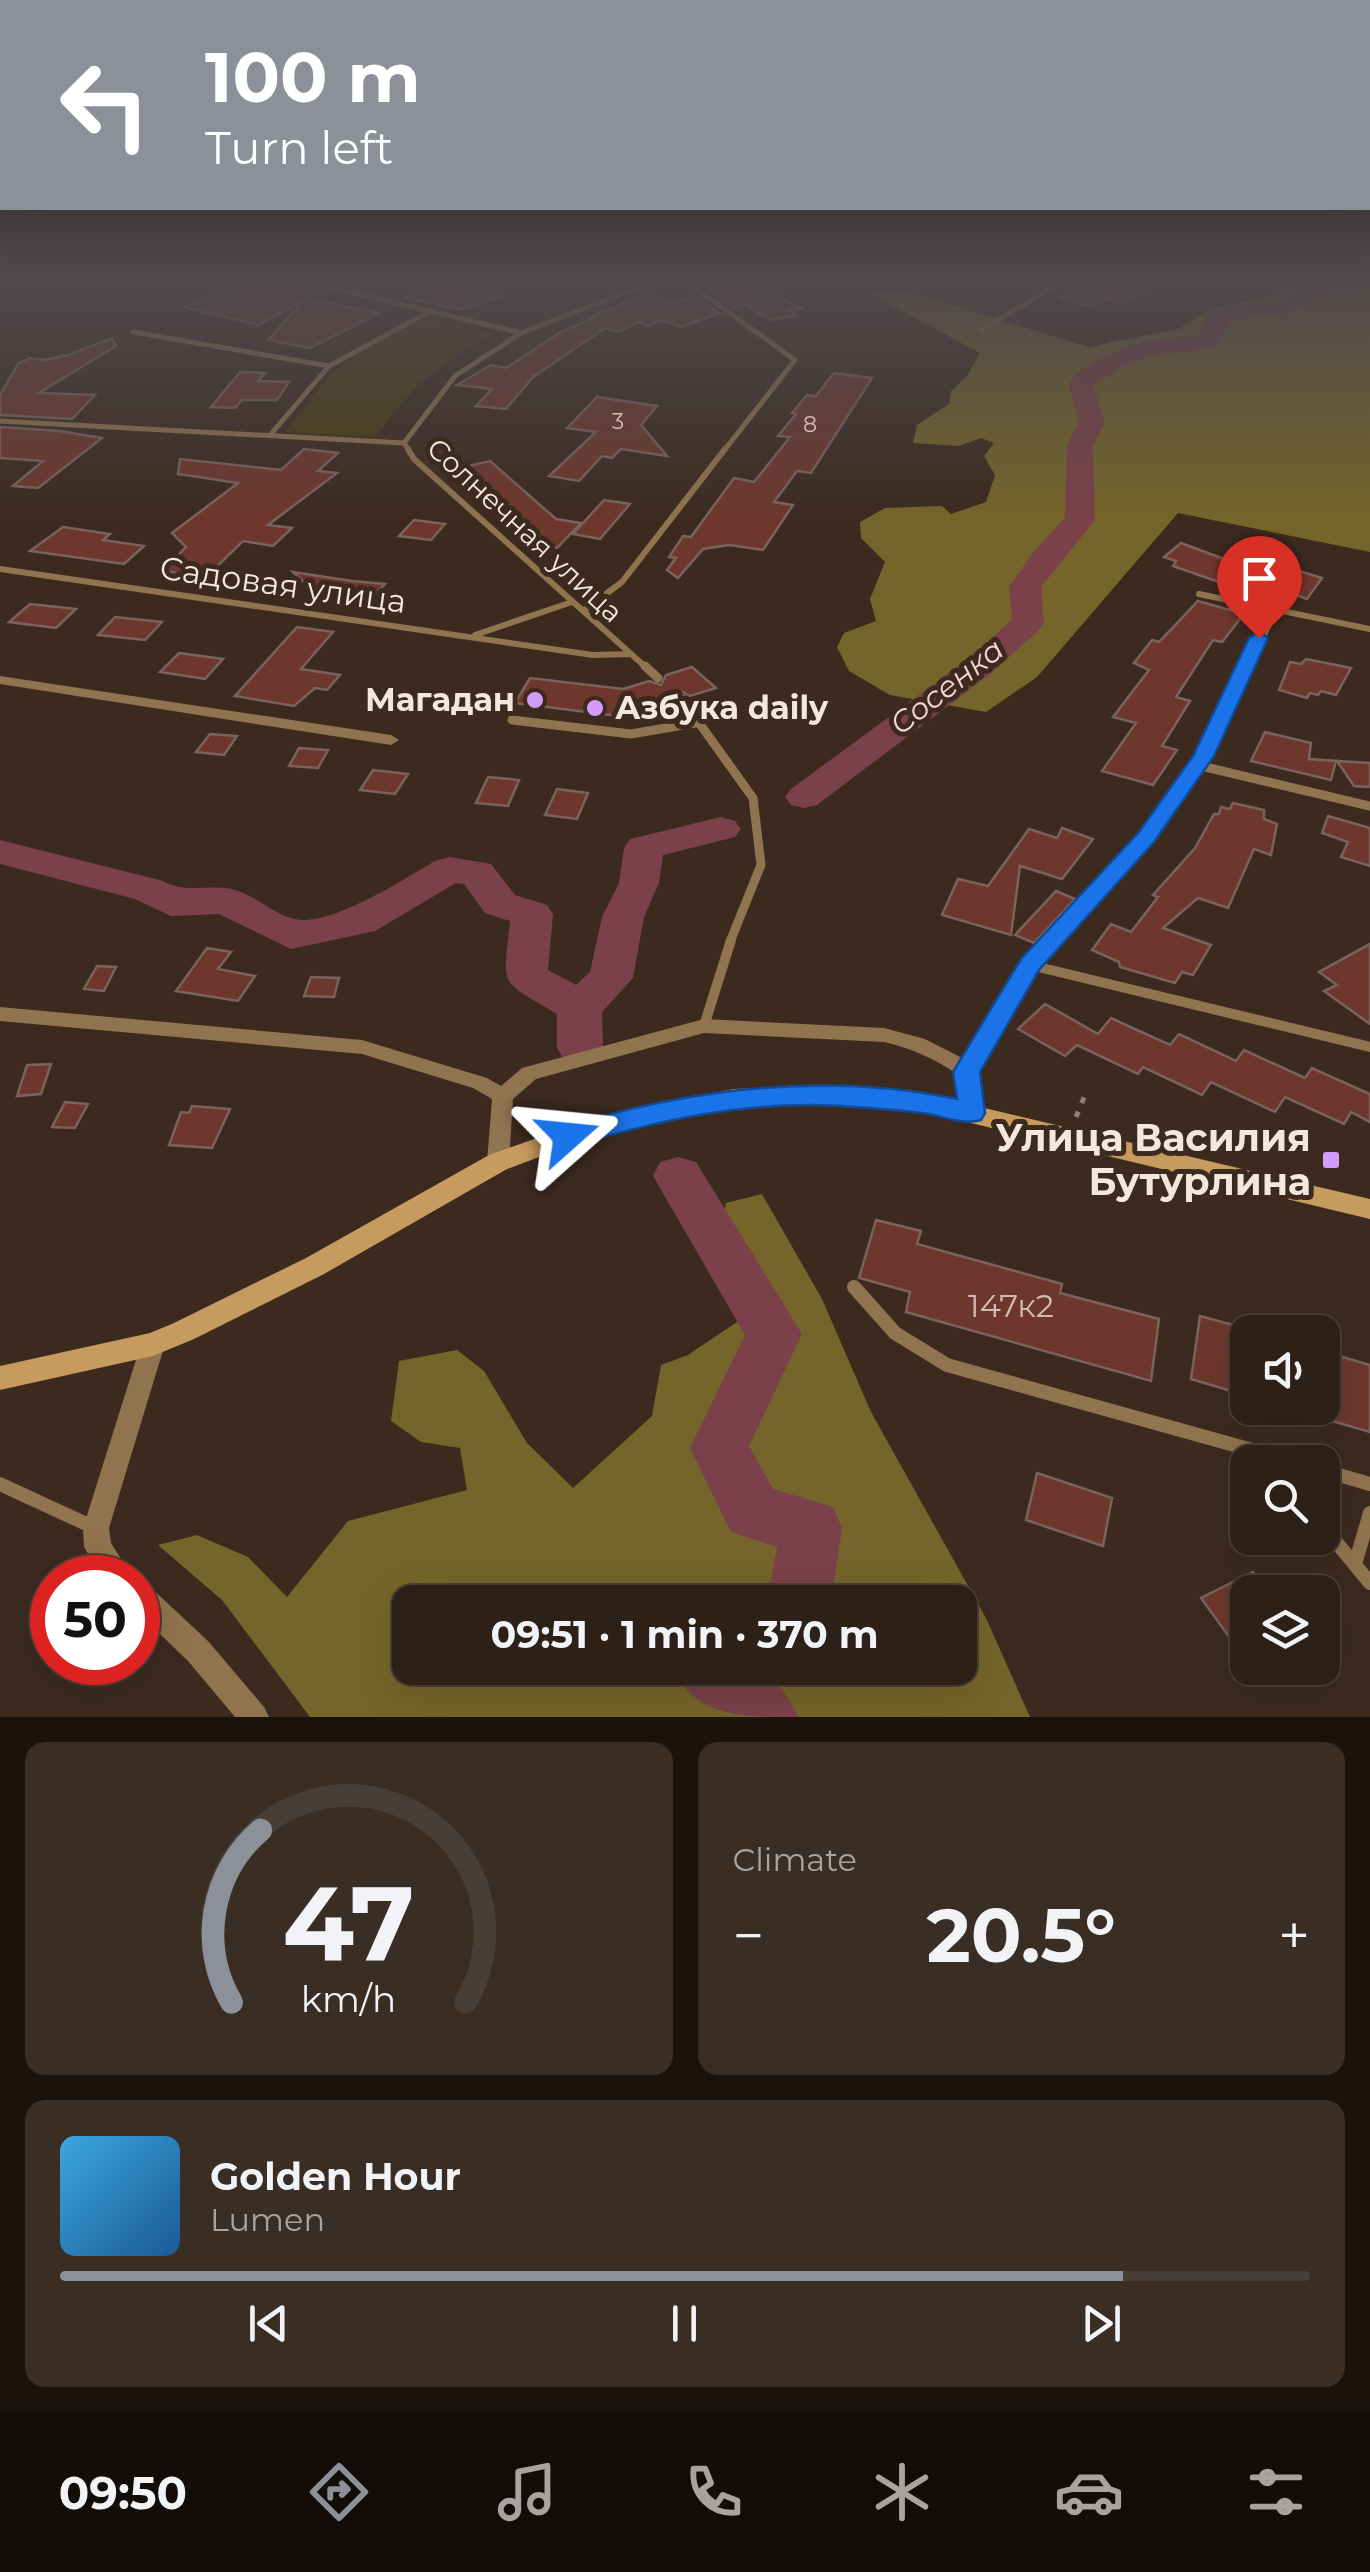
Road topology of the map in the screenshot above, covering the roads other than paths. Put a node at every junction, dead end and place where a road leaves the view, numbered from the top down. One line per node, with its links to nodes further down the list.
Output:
1 (284, 358): 5 (lane)
2 (345, 358): 5 (lane)
3 (483, 358): 8 (lane, Солнечная улица)
4 (792, 358): 13 (lane)
5 (330, 366): 7 (lane)
6 (0, 420): 7 (lane)
7 (271, 434): 8 (lane)
8 (404, 443): 11 (lane, Солнечная улица)
9 (0, 569): 15 (lane, Садовая улица)
10 (1200, 594): 12 (lane)
11 (572, 602): 13 (lane, Солнечная улица); 15 (lane)
12 (1272, 608): 14 (lane); 23 (street)
13 (583, 611): 16 (lane, Солнечная улица)
14 (1370, 628)
15 (472, 636): 16 (lane, Садовая улица)
16 (631, 654): 17 (lane, Солнечная улица)
17 (658, 678)
18 (0, 680): 22 (street)
19 (682, 699): 21 (lane)
20 (512, 720): 21 (lane)
21 (700, 722): 27 (lane)
22 (392, 740)
23 (1197, 765): 24 (lane); 25 (street)
24 (1370, 806)
25 (1030, 965): 28 (lane); 29 (street)
26 (0, 1014): 30 (street)
27 (704, 1026): 29 (street); 30 (street)
28 (1370, 1047)
29 (967, 1072): 31 (street)
30 (503, 1096): 32 (street)
31 (972, 1113): 32 (main road); 33 (main road)
32 (498, 1162): 35 (main road)
33 (1370, 1209)
34 (854, 1287): 37 (lane)
35 (153, 1344): 36 (main road); 42 (street)
36 (0, 1378)
37 (1230, 1447)
38 (1340, 1475): 40 (lane)
39 (0, 1484): 42 (lane)
40 (1370, 1484)
41 (1370, 1513): 45 (lane)
42 (96, 1528): 44 (street)
43 (1340, 1546): 45 (lane)
44 (103, 1555)
45 (1355, 1564): 46 (lane)
46 (1370, 1583)
47 (160, 1616): 48 (street)
48 (254, 1717)

